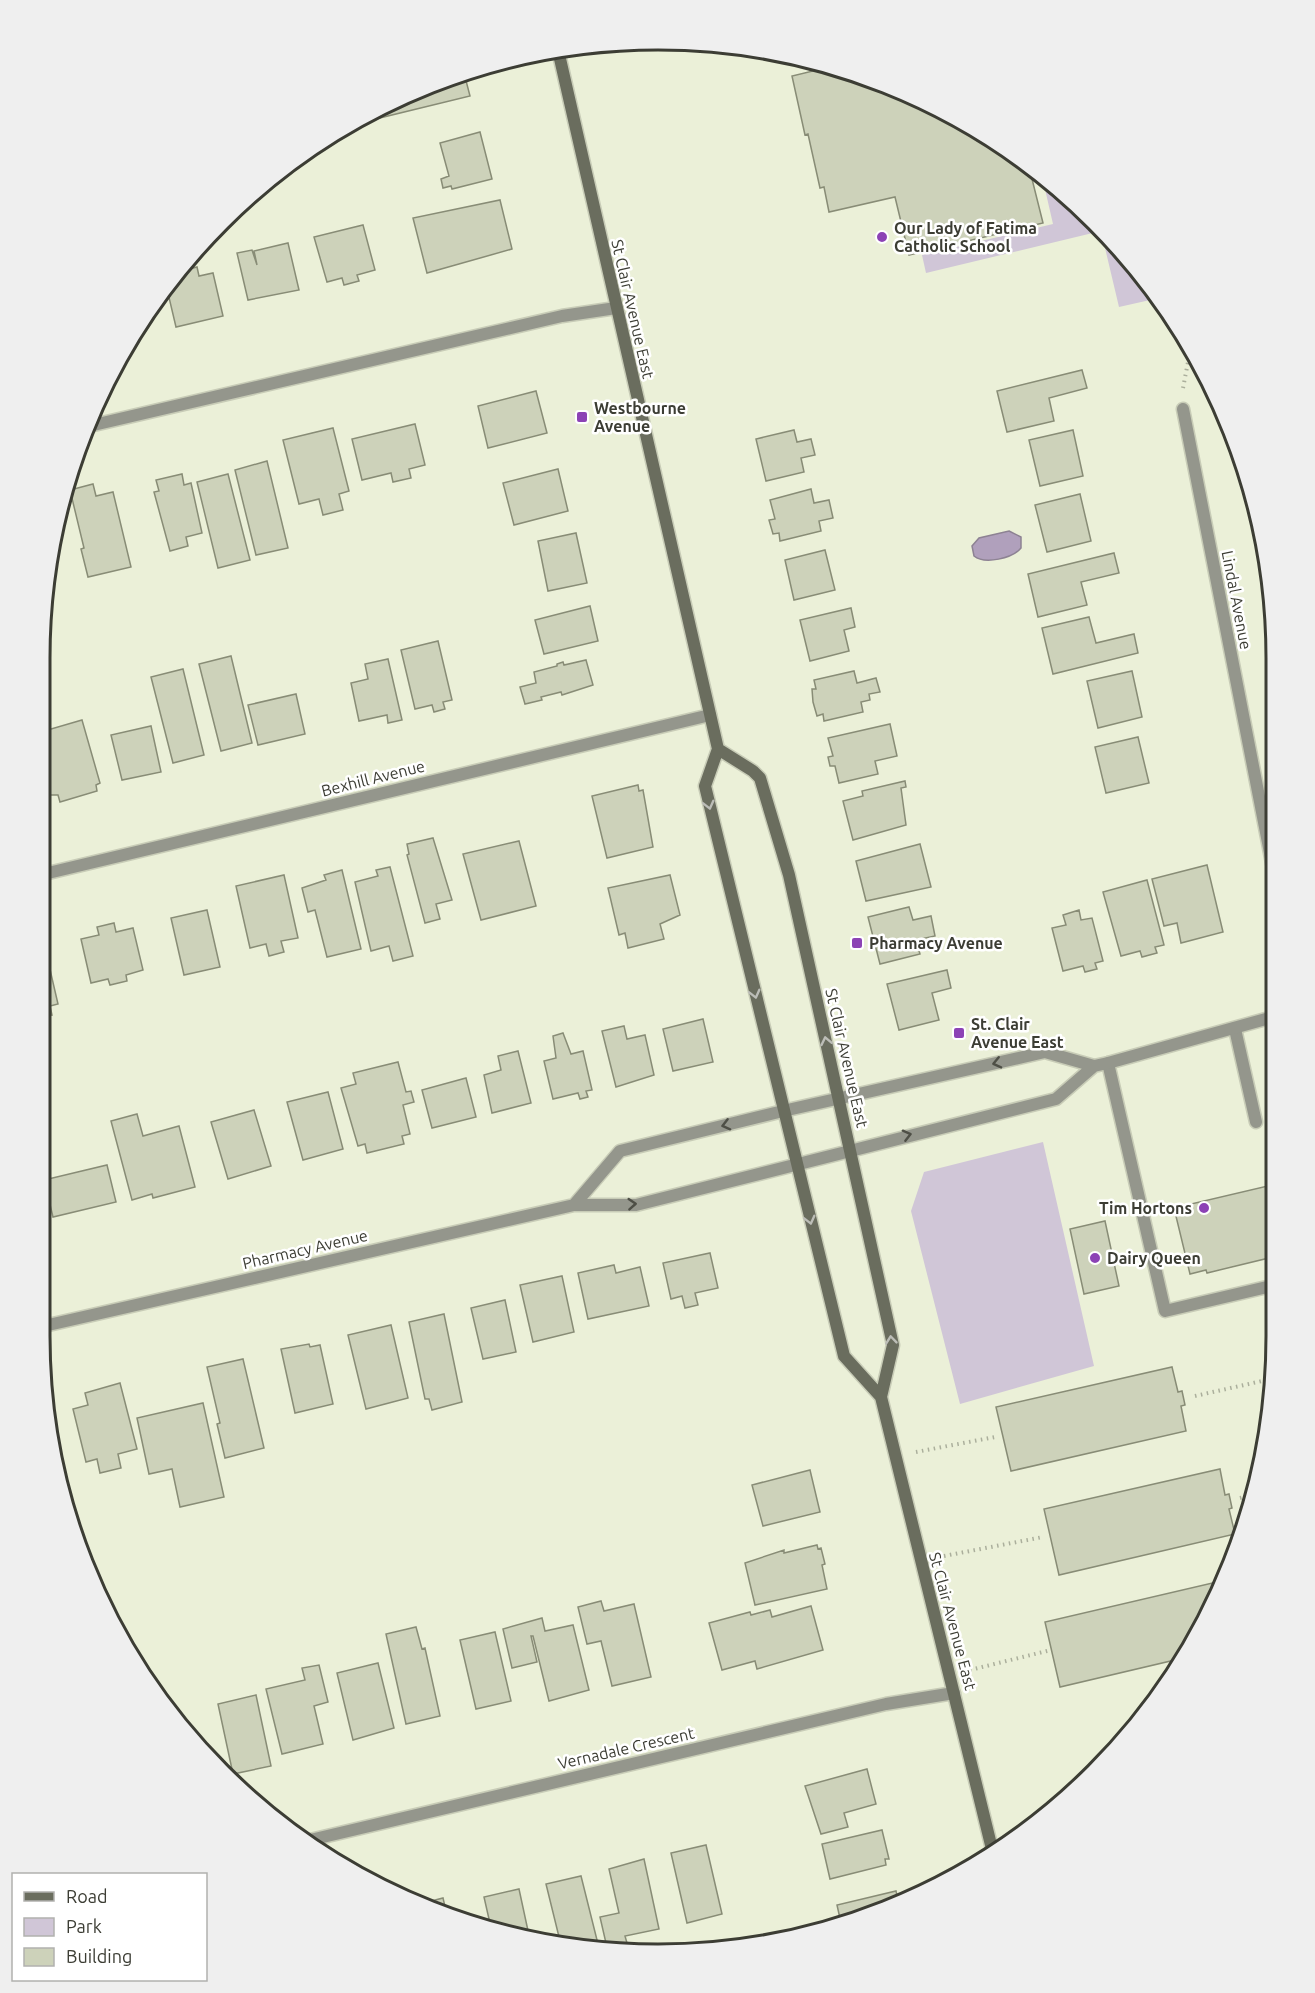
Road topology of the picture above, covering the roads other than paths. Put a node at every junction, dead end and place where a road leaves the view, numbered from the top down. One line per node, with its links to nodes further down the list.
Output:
1 (560, 58): 2 (main road, St Clair Avenue East)
2 (616, 308): 4 (street); 5 (main road, St Clair Avenue East)
3 (1183, 409): 7 (street, Lindal Avenue)
4 (96, 424)
5 (710, 715): 6 (main road, St Clair Avenue East); 8 (street, Bexhill Avenue)
6 (718, 749): 13 (main road, St Clair Avenue East, one-way to 6); 14 (main road, St Clair Avenue East, one-way to 14)
7 (1266, 828)
8 (50, 873)
9 (1266, 1019): 10 (street, Pharmacy Avenue)
10 (1235, 1029): 11 (street, Pharmacy Avenue); 15 (street)
11 (1108, 1063): 12 (street, Pharmacy Avenue); 19 (street)
12 (1094, 1066): 13 (street, Pharmacy Avenue, one-way to 13); 16 (street, Pharmacy Avenue, one-way to 12)
13 (838, 1098): 14 (street, Pharmacy Avenue); 16 (main road, St Clair Avenue East)
14 (783, 1111): 17 (main road, St Clair Avenue East); 18 (street, Pharmacy Avenue, one-way to 18)
15 (1256, 1122)
16 (850, 1149): 17 (street, Pharmacy Avenue); 21 (main road, St Clair Avenue East, one-way to 16)
17 (796, 1163): 18 (street, Pharmacy Avenue, one-way to 17); 21 (main road, St Clair Avenue East, one-way to 21)
18 (574, 1205): 20 (street, Pharmacy Avenue)
19 (1266, 1287)
20 (50, 1325)
21 (881, 1397): 22 (main road, St Clair Avenue East)
22 (954, 1693): 23 (street, Vernadale Crescent); 24 (main road, St Clair Avenue East)
23 (316, 1839)
24 (991, 1844)

